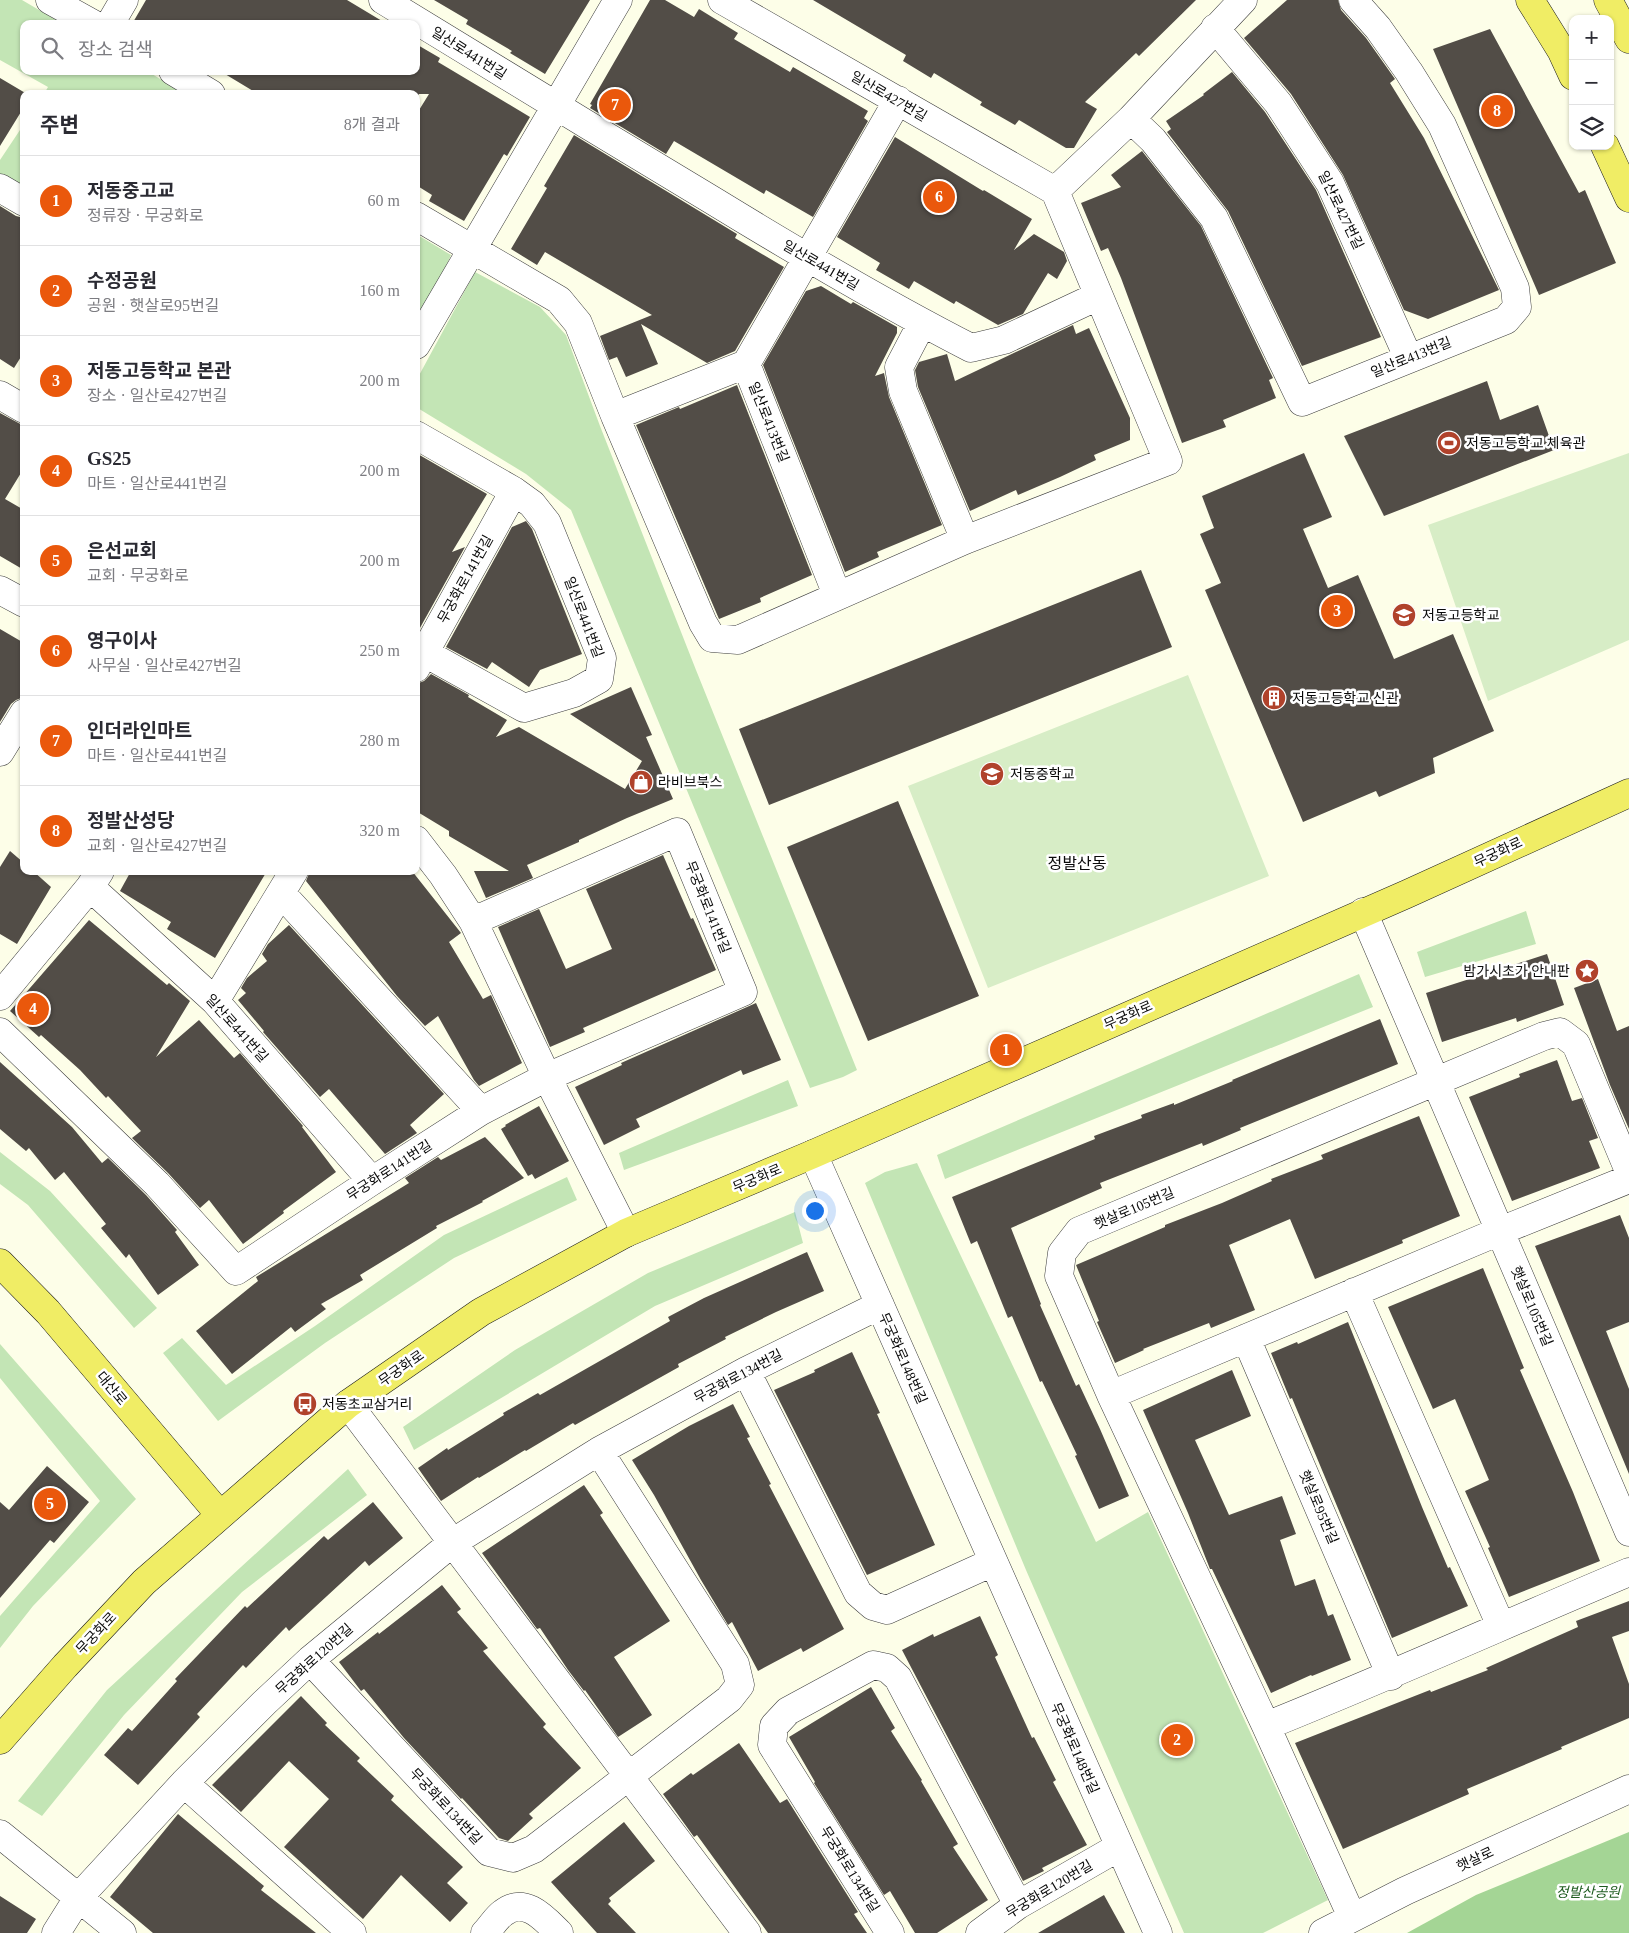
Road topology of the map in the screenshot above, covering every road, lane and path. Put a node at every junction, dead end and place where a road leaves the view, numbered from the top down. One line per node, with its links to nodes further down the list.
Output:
1 (50, 0): 10 (street)
2 (124, 0): 11 (street)
3 (383, 0): 12 (street, 일산로441번길)
4 (618, 0): 20 (street)
5 (722, 0): 19 (street, 일산로427번길)
6 (1243, 0): 14 (street)
7 (1353, 0): 33 (street, 일산로413번길)
8 (1530, 0): 16 (main road)
9 (1608, 0): 15 (main road)
10 (86, 20)
11 (112, 20)
12 (415, 20)
13 (420, 23): 20 (street, 일산로441번길)
14 (1215, 28): 21 (street); 33 (street, 일산로427번길)
15 (1629, 39)
16 (1569, 67)
17 (180, 75): 18 (street)
18 (204, 90)
19 (898, 100): 24 (street, 일산로427번길); 29 (street, 일산로413번길)
20 (556, 107): 28 (street); 29 (street, 일산로441번길)
21 (1131, 119): 24 (street); 33 (street, 일산로413번길)
22 (1607, 150): 25 (main road)
23 (0, 188): 26 (street)
24 (1055, 191): 30 (street)
25 (1629, 198)
26 (20, 200)
27 (420, 218): 28 (street)
28 (472, 250): 32 (street); 37 (street)
29 (806, 257): 31 (street, 일산로441번길); 34 (street, 일산로413번길)
30 (1098, 296): 31 (street, 일산로441번길); 40 (street)
31 (922, 323): 40 (street)
32 (420, 338)
33 (1408, 358)
34 (746, 364): 37 (street); 42 (street, 일산로413번길)
35 (0, 395): 36 (street)
36 (20, 406)
37 (615, 416): 42 (street)
38 (420, 437): 39 (street, 일산로441번길)
39 (514, 491): 44 (street, 무궁화로141번길); 44 (street, 일산로441번길)
40 (965, 540): 42 (street)
41 (0, 590): 43 (street)
42 (837, 595)
43 (20, 601)
44 (421, 660)
45 (20, 720): 46 (street)
46 (0, 752)
47 (1629, 793): 51 (main road, 무궁화로)
48 (420, 845): 52 (street)
49 (95, 879): 53 (street, 일산로441번길); 54 (street, 일산로441번길)
50 (287, 882): 54 (street); 58 (street)
51 (1363, 912): 57 (street, 햇살로105번길); 59 (main road, 무궁화로)
52 (473, 921): 56 (street); 56 (street, 무궁화로141번길)
53 (0, 996)
54 (215, 1001): 62 (street, 일산로441번길)
55 (0, 1032): 62 (street, 무궁화로141번길)
56 (547, 1077): 58 (street, 무궁화로141번길); 64 (street)
57 (1436, 1081): 60 (street, 햇살로105번길); 63 (street, 햇살로105번길); 70 (street, 햇살로105번길)
58 (481, 1111): 62 (street, 무궁화로141번길)
59 (813, 1154): 64 (main road, 무궁화로); 67 (street, 무궁화로148번길)
60 (1629, 1171)
61 (1629, 1179): 63 (street)
62 (372, 1181)
63 (1500, 1231): 66 (street); 74 (street, 햇살로105번길)
64 (626, 1233): 71 (main road, 무궁화로)
65 (0, 1263): 73 (main road, 대산로)
66 (1354, 1292): 68 (street); 78 (street)
67 (880, 1305): 69 (street, 무궁화로134번길); 76 (street, 무궁화로148번길)
68 (1246, 1338): 70 (street); 80 (street, 햇살로95번길)
69 (746, 1371): 72 (street, 무궁화로134번길); 76 (street)
70 (1111, 1395): 81 (street)
71 (348, 1404): 73 (main road, 무궁화로); 75 (street)
72 (599, 1452): 75 (street, 무궁화로134번길); 83 (street, 무궁화로134번길)
73 (220, 1515): 82 (main road, 무궁화로)
74 (1629, 1532)
75 (452, 1543): 79 (street, 무궁화로120번길); 83 (street)
76 (993, 1562): 87 (street, 무궁화로148번길)
77 (1629, 1572): 78 (street)
78 (1501, 1626): 80 (street)
79 (310, 1660): 83 (street, 무궁화로134번길); 84 (street, 무궁화로120번길)
80 (1391, 1676): 81 (street)
81 (1266, 1726): 90 (street)
82 (0, 1740)
83 (629, 1776): 96 (street)
84 (184, 1783): 88 (street, 무궁화로120번길); 93 (street)
85 (1629, 1789): 90 (street, 햇살로)
86 (0, 1834): 88 (street)
87 (1119, 1847): 89 (street, 무궁화로120번길); 99 (street, 무궁화로148번길)
88 (78, 1898): 91 (street, 무궁화로120번길); 92 (street)
89 (1018, 1904): 97 (street, 무궁화로134번길); 98 (street, 무궁화로120번길)
90 (1352, 1917): 100 (street, 햇살로)
91 (56, 1933)
92 (122, 1933)
93 (352, 1933)
94 (485, 1933): 95 (street)
95 (559, 1933)
96 (747, 1933)
97 (890, 1933)
98 (980, 1933)
99 (1158, 1933)
100 (1323, 1933)

